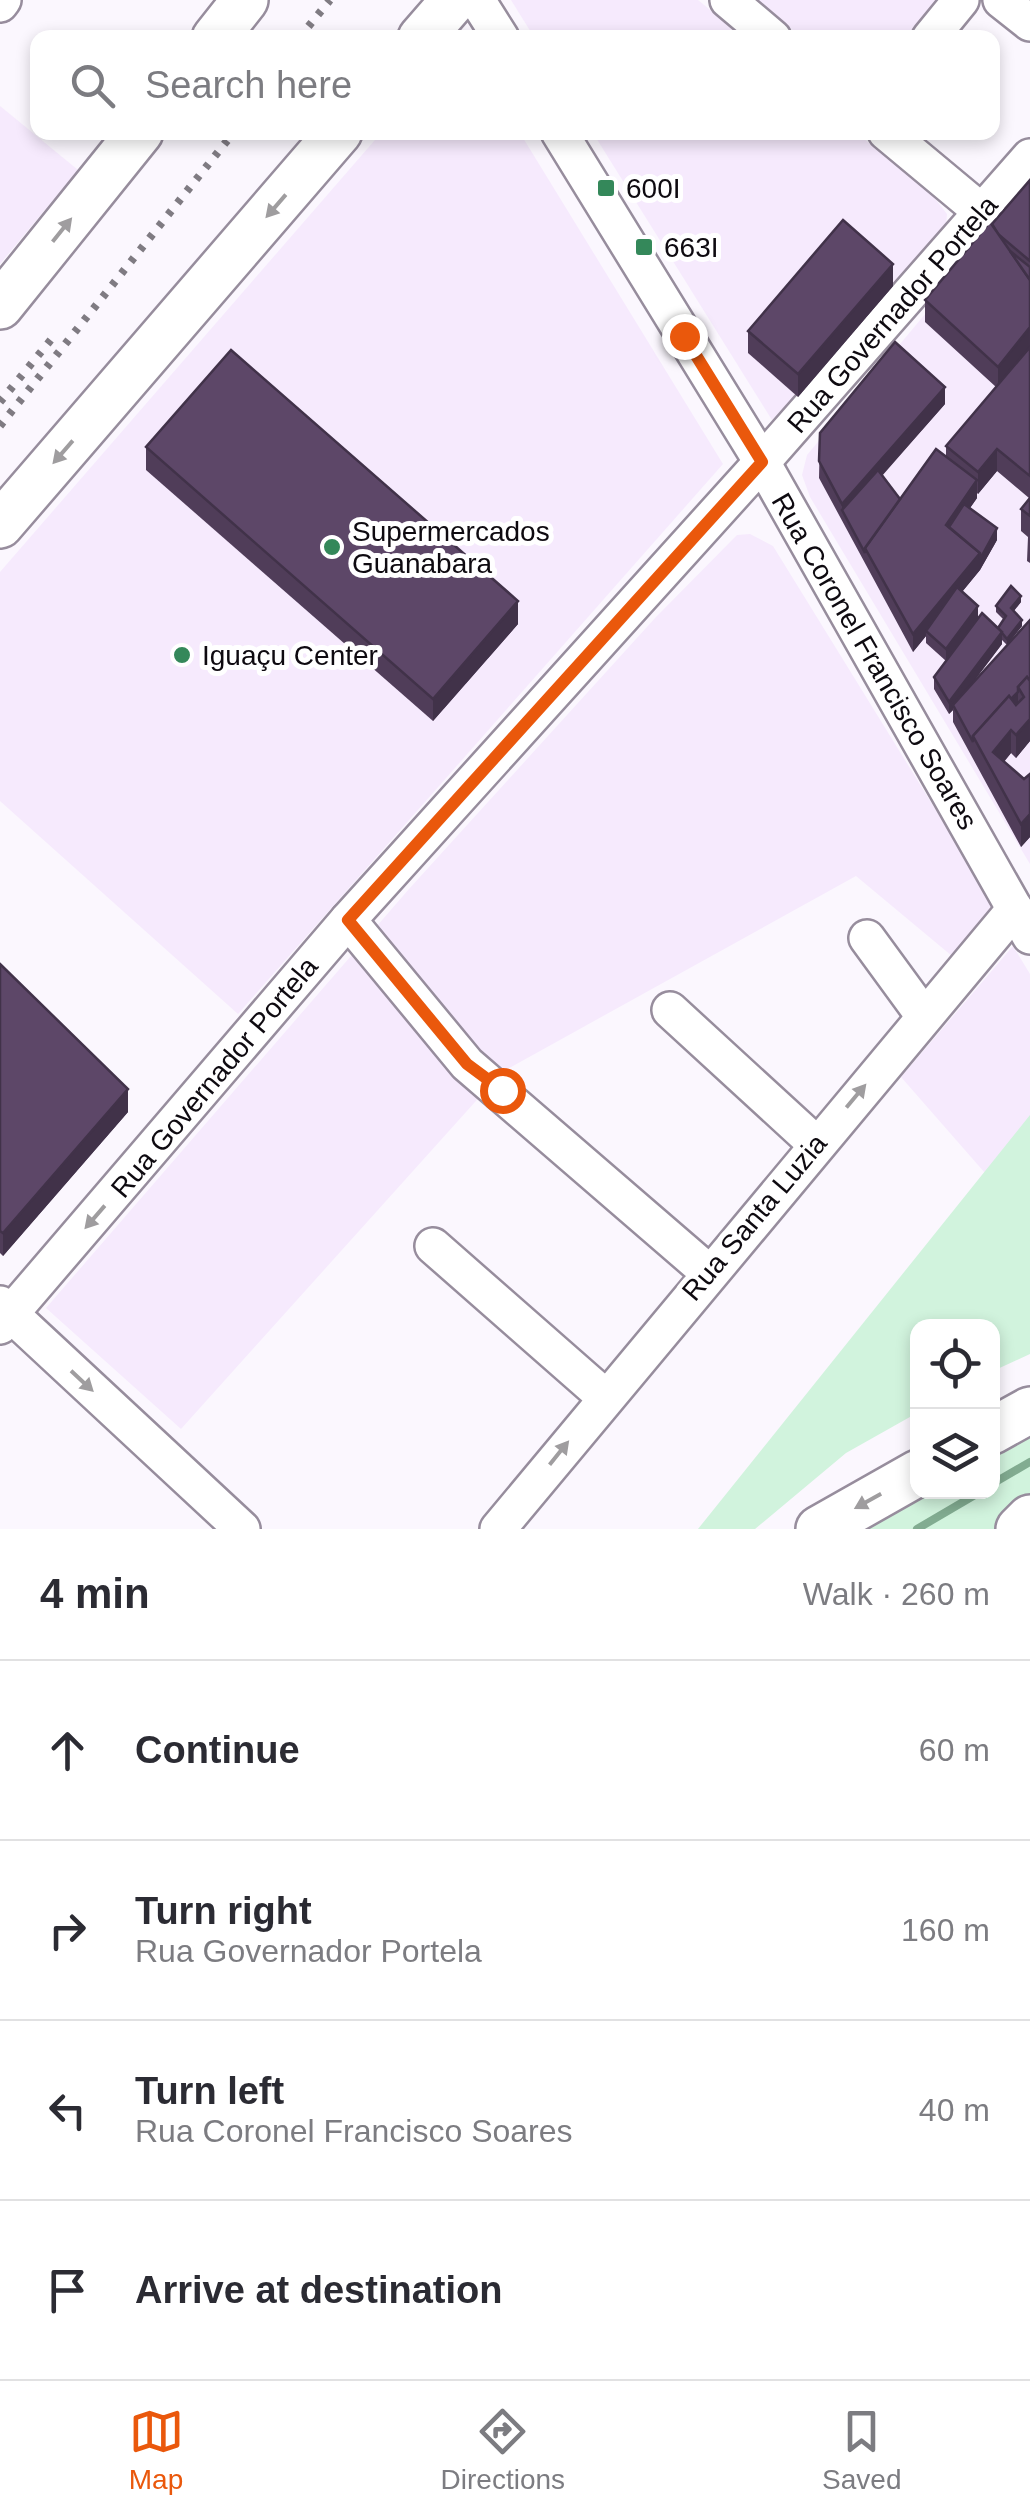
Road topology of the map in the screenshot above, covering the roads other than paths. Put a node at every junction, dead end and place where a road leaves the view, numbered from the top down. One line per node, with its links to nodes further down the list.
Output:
1 (245, 0): 8 (main road)
2 (454, 0): 9 (main road)
3 (478, 0): 10 (street)
4 (728, 0): 11 (street)
5 (961, 0): 12 (street)
6 (1002, 0): 7 (street)
7 (1030, 23)
8 (222, 30)
9 (429, 30)
10 (495, 30)
11 (764, 30)
12 (937, 30)
13 (134, 140): 19 (main road, one-way to 13)
14 (332, 140): 21 (main road, one-way to 21)
15 (564, 140): 20 (street, Rua Coronel Francisco Soares)
16 (896, 140): 18 (street)
17 (1030, 157): 18 (street, Rua Governador Portela)
18 (982, 212): 20 (street, Rua Governador Portela)
19 (0, 306)
20 (762, 462): 22 (street, Rua Governador Portela); 23 (street, Rua Coronel Francisco Soares)
21 (0, 525)
22 (348, 920): 29 (street); 30 (street, Rua Governador Portela, one-way to 30)
23 (1023, 923): 26 (street, Rua Santa Luzia)
24 (867, 938): 26 (street)
25 (670, 1010): 27 (street)
26 (924, 1016): 27 (street, Rua Santa Luzia, one-way to 26)
27 (816, 1144): 29 (street, Rua Santa Luzia)
28 (433, 1246): 31 (street)
29 (708, 1272): 31 (street, Rua Santa Luzia)
30 (3, 1315): 36 (street, one-way to 36)
31 (604, 1397): 37 (street, Rua Santa Luzia, one-way to 31)
32 (1030, 1410): 33 (main road)
33 (1000, 1427)
34 (910, 1478): 38 (main road, one-way to 38)
35 (1030, 1518): 39 (main road)
36 (242, 1529)
37 (498, 1529)
38 (819, 1529)
39 (1019, 1529)

